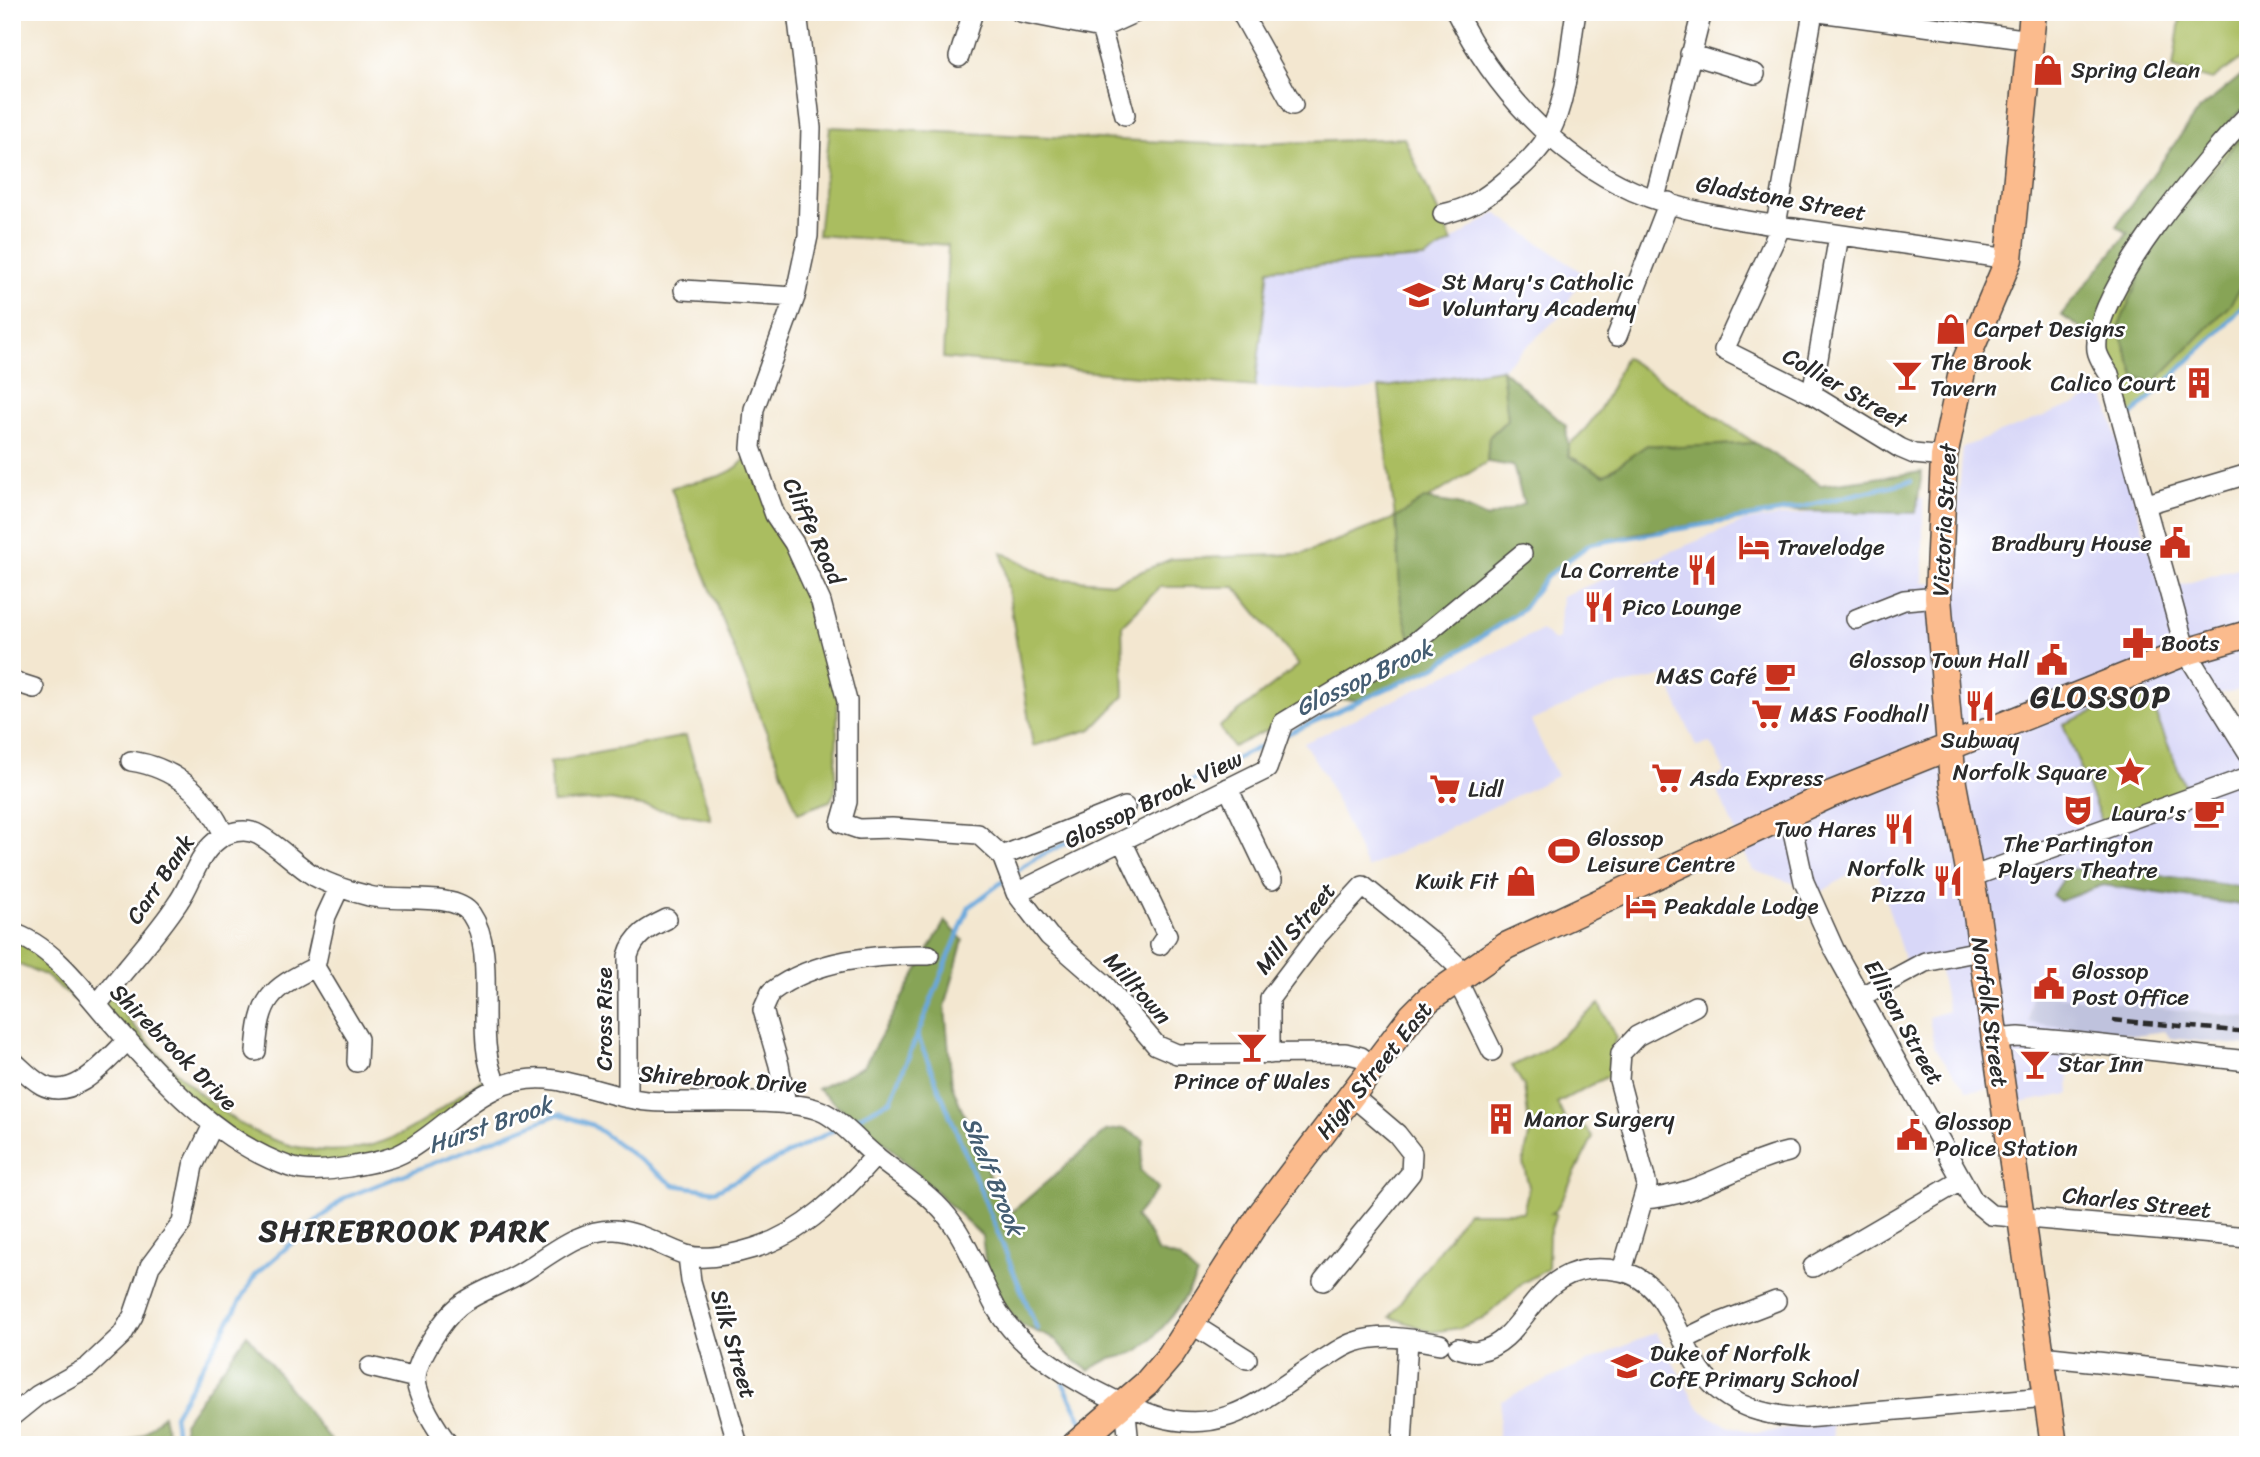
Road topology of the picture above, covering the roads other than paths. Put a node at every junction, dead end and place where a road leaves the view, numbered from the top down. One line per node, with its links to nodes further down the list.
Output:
1 (797, 12): 27 (street, Cliffe Road)
2 (973, 12): 15 (street)
3 (1020, 12): 12 (street)
4 (1136, 12): 12 (street)
5 (1241, 12): 17 (street)
6 (1456, 12): 20 (street, Gladstone Street)
7 (1576, 12): 20 (street)
8 (1702, 12): 14 (street)
9 (1813, 12): 23 (street)
10 (1819, 12): 13 (street)
11 (2033, 12): 13 (main road, Victoria Street)
12 (1101, 28): 18 (street)
13 (2031, 40): 25 (main road, Victoria Street)
14 (1690, 54): 16 (street); 21 (street)
15 (959, 57)
16 (1755, 74)
17 (1293, 105)
18 (1125, 115)
19 (2248, 115): 32 (street)
20 (1549, 135): 21 (street, Gladstone Street); 22 (street)
21 (1662, 200): 23 (street, Gladstone Street); 28 (street)
22 (1443, 214)
23 (1779, 226): 24 (street, Gladstone Street); 29 (street, Collier Street)
24 (1839, 235): 25 (street, Gladstone Street); 29 (street)
25 (2009, 259): 30 (main road, Victoria Street)
26 (684, 290): 27 (street)
27 (795, 298): 49 (street, Cliffe Road)
28 (1617, 336)
29 (1812, 394): 30 (street, Collier Street)
30 (1944, 457): 34 (main road, Victoria Street)
31 (2248, 474): 32 (street)
32 (2147, 504): 37 (street)
33 (1522, 554): 44 (street, Glossop Brook View)
34 (1938, 597): 35 (street); 40 (main road, Victoria Street)
35 (1856, 619)
36 (2248, 634): 37 (main road, High Street East)
37 (2186, 652): 40 (main road, High Street East); 41 (street)
38 (12, 681): 39 (street)
39 (34, 688)
40 (1951, 746): 46 (main road, High Street East); 50 (main road, Norfolk Street)
41 (2248, 752)
42 (131, 761): 47 (street)
43 (2248, 777): 50 (street)
44 (1228, 789): 48 (street, Glossop Brook View); 51 (street)
45 (1125, 807): 49 (street)
46 (1789, 813): 60 (main road, High Street East); 61 (street, Ellison Street)
47 (224, 835): 53 (street, Carr Bank); 62 (street, Carr Bank)
48 (1122, 841): 52 (street, Glossop Brook View); 56 (street)
49 (1003, 858): 52 (street, Milltown)
50 (1971, 877): 57 (main road, Norfolk Street)
51 (1272, 880)
52 (1015, 887): 68 (street, Milltown)
53 (338, 888): 59 (street); 73 (street, Carr Bank)
54 (667, 919): 75 (street, Cross Rise)
55 (12, 933): 62 (street, Shirebrook Drive)
56 (1160, 945)
57 (1980, 951): 61 (street); 64 (main road, Norfolk Street)
58 (929, 956): 76 (street)
59 (315, 967): 66 (street); 71 (street)
60 (1461, 977): 67 (street); 68 (street, Mill Street); 72 (main road, High Street East)
61 (1862, 996): 80 (street, Ellison Street)
62 (97, 1005): 65 (street, Shirebrook Drive)
63 (1695, 1006): 81 (street)
64 (1994, 1039): 70 (street); 82 (main road, Norfolk Street)
65 (128, 1040): 69 (street); 77 (street, Shirebrook Drive)
66 (256, 1051)
67 (1492, 1051)
68 (1270, 1054): 72 (street, Milltown)
69 (12, 1060)
70 (2248, 1061)
71 (356, 1062)
72 (1372, 1066): 74 (main road, High Street East)
73 (497, 1085): 75 (street, Shirebrook Drive); 77 (street, Shirebrook Drive)
74 (1350, 1094): 87 (street); 89 (main road, High Street East)
75 (628, 1098): 76 (street, Shirebrook Drive)
76 (786, 1104): 79 (street, Shirebrook Drive)
77 (213, 1125): 99 (street)
78 (1788, 1152): 81 (street)
79 (875, 1156): 84 (street); 98 (street, Shirebrook Drive)
80 (1962, 1180): 82 (street, Ellison Street); 85 (street)
81 (1644, 1199): 86 (street)
82 (2021, 1215): 83 (street, Charles Street); 92 (main road, Norfolk Street)
83 (2248, 1237)
84 (688, 1256): 95 (street); 102 (street, Silk Street)
85 (1813, 1267)
86 (1622, 1271): 90 (street, Shirebrook Drive); 91 (street)
87 (1323, 1281)
88 (1776, 1301): 91 (street)
89 (1190, 1324): 93 (street); 98 (main road, High Street East)
90 (1408, 1339): 98 (street, Shirebrook Drive); 104 (street)
91 (1683, 1340): 97 (street)
92 (2041, 1356): 96 (street); 97 (main road, Norfolk Street)
93 (1247, 1359)
94 (370, 1367): 95 (street)
95 (416, 1378): 101 (street)
96 (2248, 1378)
97 (2046, 1397): 105 (main road, Norfolk Street)
98 (1125, 1404): 100 (main road, High Street East); 103 (street)
99 (12, 1416)
100 (1084, 1438)
101 (449, 1445)
102 (738, 1445)
103 (1129, 1445)
104 (1402, 1445)
105 (2054, 1445)

